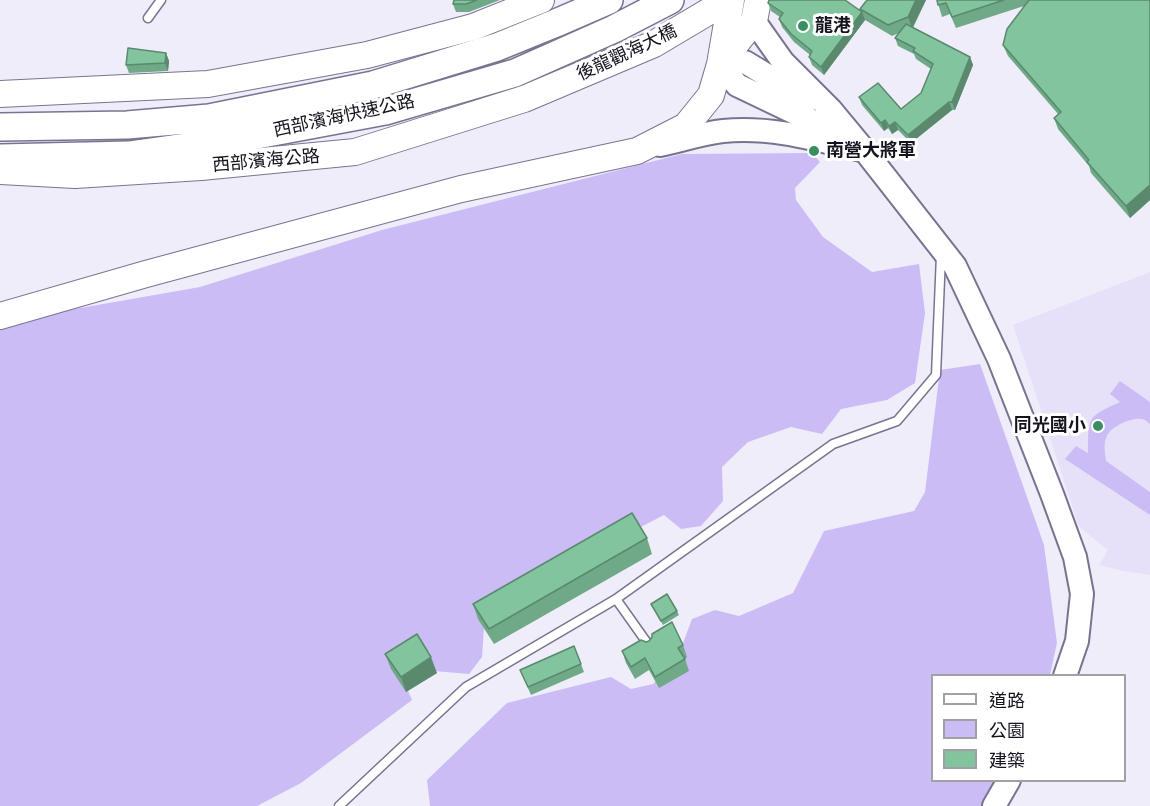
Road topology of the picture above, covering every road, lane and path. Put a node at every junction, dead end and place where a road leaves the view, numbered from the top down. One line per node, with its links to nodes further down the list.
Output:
1 (161, 0): 7 (lane)
2 (541, 0): 9 (main road)
3 (609, 0): 11 (highway, 西部濱海快速公路)
4 (670, 0): 14 (highway, 西部濱海快速公路)
5 (728, 0): 8 (main road); 10 (main road, 後龍觀海大橋)
6 (756, 7): 8 (main road); 13 (main road)
7 (148, 18)
8 (720, 64): 12 (main road); 13 (main road)
9 (3, 91)
10 (524, 99): 15 (main road, 西部濱海公路)
11 (0, 127)
12 (637, 151): 13 (main road); 17 (main road)
13 (865, 151): 16 (main road)
14 (0, 158)
15 (0, 171)
16 (941, 248): 18 (lane); 20 (main road)
17 (0, 316)
18 (616, 599): 19 (lane); 22 (lane)
19 (650, 647)
20 (1065, 674)
21 (1009, 782): 23 (main road)
22 (339, 806)
23 (994, 806)

